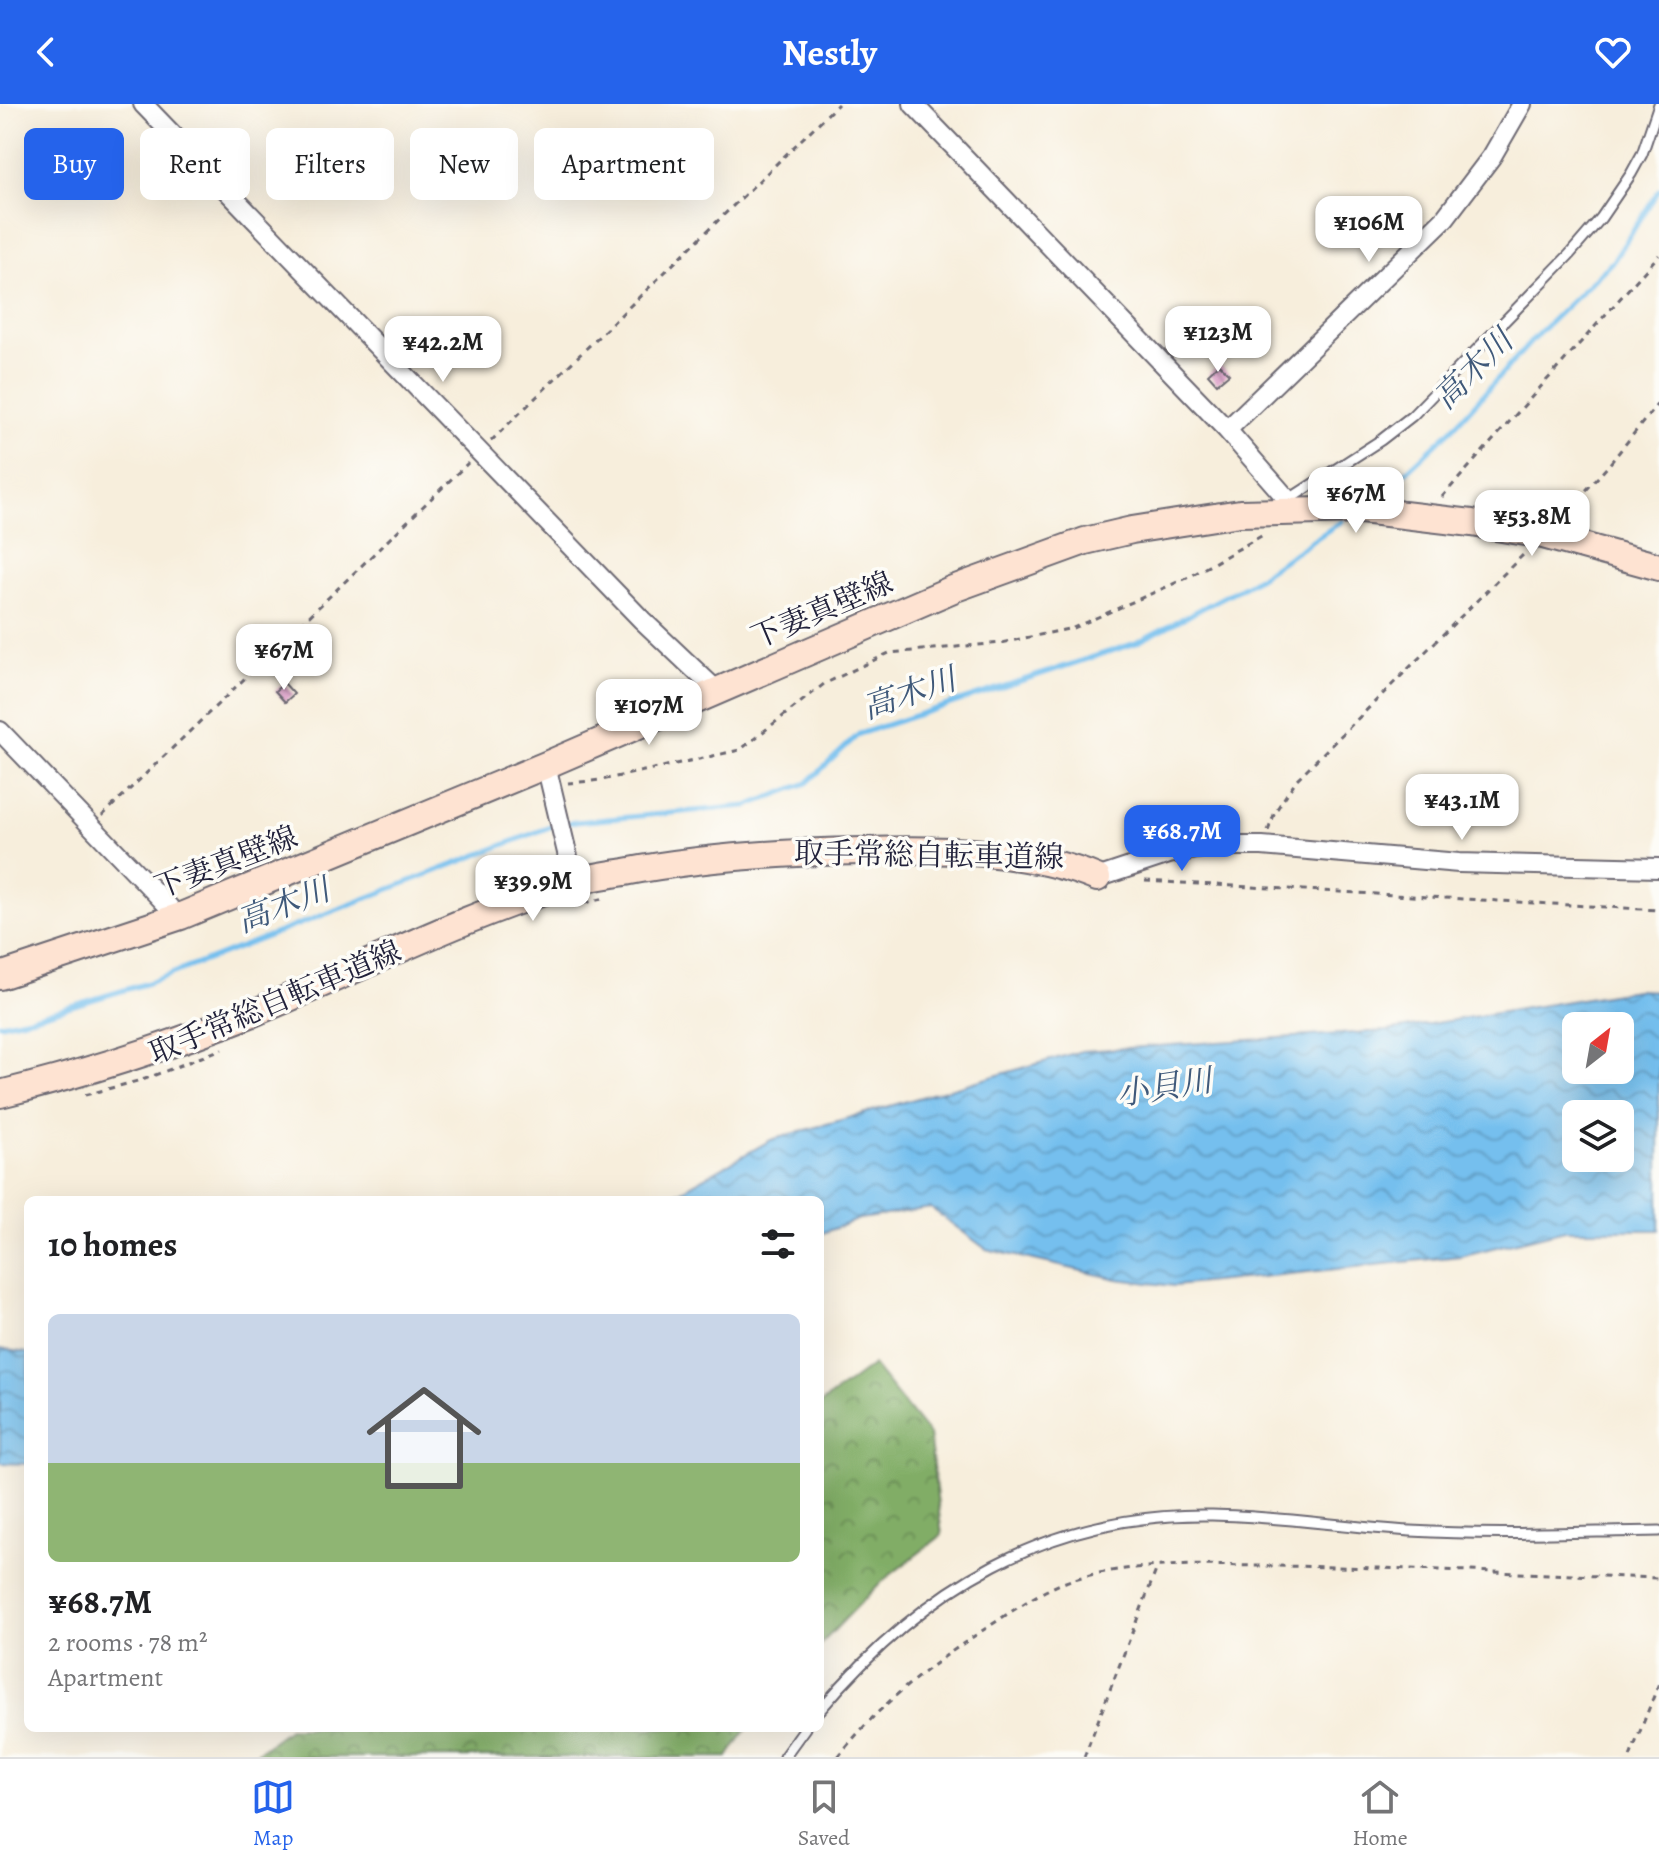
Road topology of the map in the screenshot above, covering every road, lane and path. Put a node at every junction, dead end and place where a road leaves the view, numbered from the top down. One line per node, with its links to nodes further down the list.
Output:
1 (143, 104): 9 (street)
2 (838, 104): 9 (path)
3 (913, 104): 8 (street)
4 (1522, 104): 8 (street)
5 (1659, 104): 10 (lane)
6 (1659, 255): 11 (path)
7 (1659, 402): 13 (path)
8 (1227, 430): 10 (street)
9 (479, 452): 15 (street); 18 (path)
10 (1293, 507): 11 (main road, 下妻真壁線); 15 (main road, 下妻真壁線)
11 (1417, 516): 13 (main road, 下妻真壁線)
12 (1265, 534): 17 (path)
13 (1543, 535): 14 (main road, 下妻真壁線); 19 (path)
14 (1659, 567)
15 (716, 690): 17 (main road, 下妻真壁線)
16 (0, 731): 18 (street)
17 (548, 776): 23 (street); 27 (main road, 下妻真壁線)
18 (92, 826): 27 (street)
19 (1262, 846): 20 (street); 21 (street)
20 (1659, 868)
21 (1097, 878): 23 (main road)
22 (1145, 881): 26 (path)
23 (574, 882): 30 (main road)
24 (607, 898): 25 (path)
25 (561, 909)
26 (1659, 910)
27 (176, 918): 28 (main road, 下妻真壁線)
28 (0, 976)
29 (225, 1048): 31 (path, 取手常総自転車道線)
30 (0, 1094)
31 (75, 1097)
32 (1659, 1531): 36 (lane)
33 (1157, 1568): 34 (path); 39 (path); 40 (path)
34 (1659, 1578)
35 (1659, 1683): 41 (path)
36 (824, 1705)
37 (802, 1732): 38 (lane)
38 (784, 1757)
39 (838, 1757)
40 (1084, 1757)
41 (1630, 1757)

